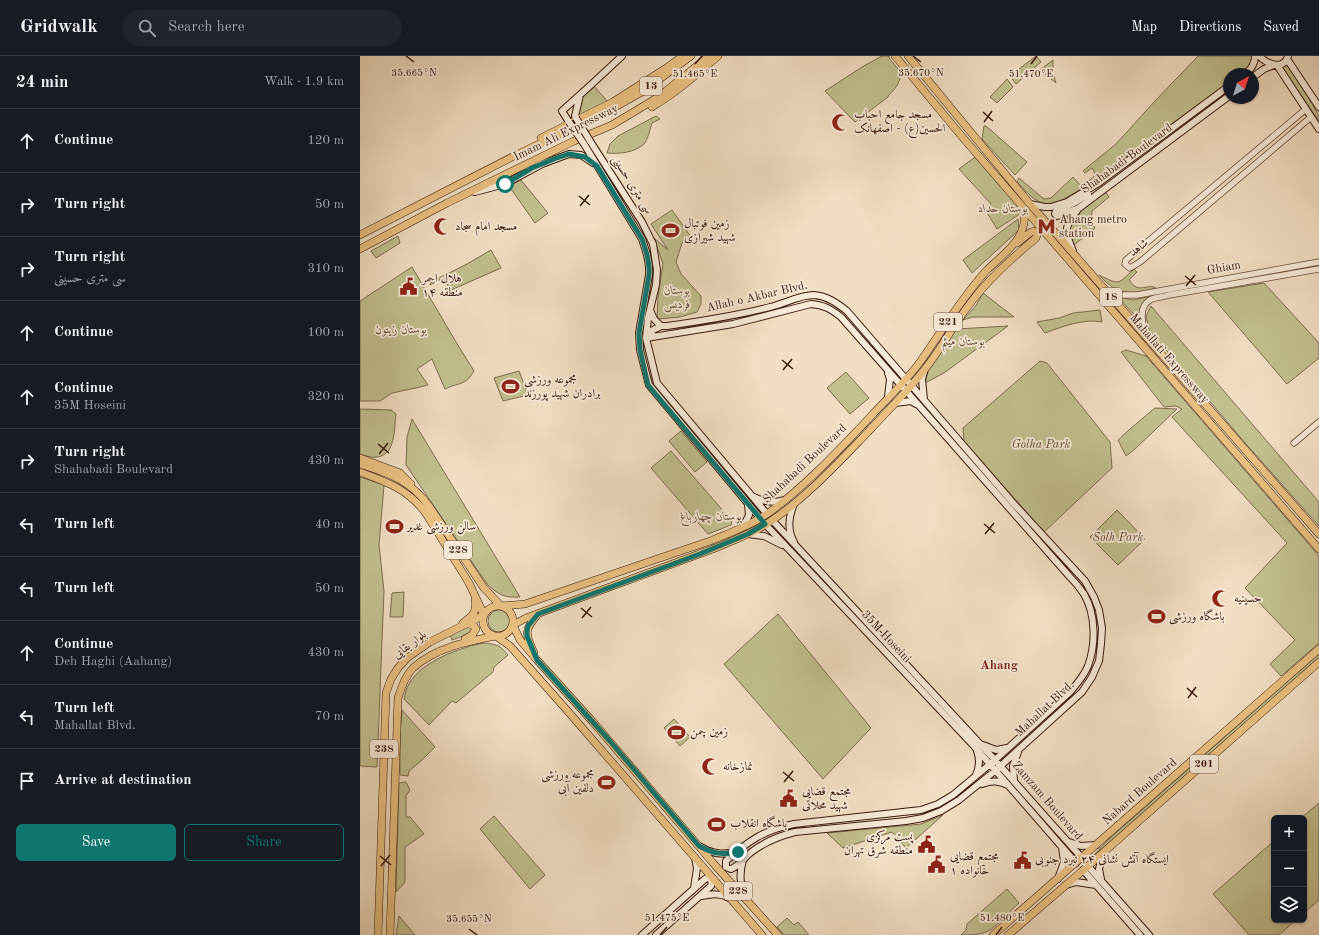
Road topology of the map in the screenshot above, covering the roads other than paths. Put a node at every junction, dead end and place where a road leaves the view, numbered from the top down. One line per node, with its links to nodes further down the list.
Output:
1 (622, 56): 15 (main road)
2 (683, 56): 24 (main road)
3 (691, 56): 24 (main road, Imam Ali Expressway / 13)
4 (708, 56): 22 (main road, Imam Ali Expressway / 13)
5 (718, 56): 22 (main road)
6 (895, 56): 28 (main road, Mahallati Expressway / 18)
7 (908, 56): 28 (main road, Mahallati Expressway / 18)
8 (1255, 56): 12 (main road)
9 (1259, 56): 11 (main road)
10 (1288, 57): 11 (main road); 17 (main road)
11 (1276, 65): 13 (main road); 18 (main road)
12 (1252, 68)
13 (1259, 73)
14 (1223, 90): 26 (main road, Shahabadi Boulevard)
15 (580, 95): 19 (main road); 20 (main road)
16 (1223, 100): 29 (main road, Shahabadi Boulevard)
17 (1319, 107)
18 (1306, 109): 21 (main road); 21 (street, شاهد)
19 (562, 110): 20 (main road); 25 (main road, سی متری حسینی, bridge)
20 (575, 117): 42 (main road, سی متری حسینی, bridge)
21 (1311, 117): 23 (main road)
22 (612, 125): 27 (main road, Imam Ali Expressway / 13)
23 (1319, 129)
24 (516, 155): 30 (main road, Imam Ali Expressway / 13)
25 (597, 166): 27 (main road); 53 (main road, سی متری حسینی)
26 (1097, 184): 28 (main road, Shahabadi Boulevard); 29 (main road)
27 (469, 193): 33 (main road, Imam Ali Expressway / 13)
28 (1027, 206): 32 (main road, Mahallati Expressway / 18); 34 (main road, Shahabadi Boulevard / 221); 35 (main road, Mahallati Expressway / 18)
29 (1079, 208): 35 (main road, Shahabadi Boulevard)
30 (360, 235)
31 (1034, 235): 32 (main road); 34 (main road, 221); 49 (main road, Shahabadi Boulevard / 221)
32 (1057, 246): 59 (main road, Mahallati Expressway / 18)
33 (360, 249)
34 (1010, 250): 51 (main road, Shahabadi Boulevard / 221)
35 (1074, 254): 41 (main road, Mahallati Expressway / 18)
36 (1319, 262): 38 (street, Ghiam)
37 (1319, 269): 39 (street, Ghiam)
38 (1266, 272): 39 (street); 40 (street, Ghiam)
39 (1270, 278): 40 (street, Ghiam)
40 (1159, 294): 41 (street, Ghiam); 45 (street, Ghiam)
41 (1109, 295): 45 (main road, Mahallati Expressway / 18)
42 (650, 310): 43 (main road); 46 (main road, سی متری حسینی)
43 (661, 326): 44 (main road); 47 (main road, Allah o Akbar Blvd.)
44 (653, 336): 46 (main road, Allah o Akbar Blvd.); 48 (main road, Allah o Akbar Blvd.)
45 (1146, 337): 56 (main road, Mahallati Expressway / 18)
46 (646, 338): 52 (main road, سی متری حسینی)
47 (874, 342): 48 (main road); 51 (main road, Allah o Akbar Blvd.)
48 (865, 344): 50 (main road, Allah o Akbar Blvd.)
49 (926, 368): 54 (main road, Shahabadi Boulevard / 221); 57 (main road)
50 (887, 369): 51 (main road, Allah o Akbar Blvd.); 55 (main road)
51 (903, 382): 54 (main road, Allah o Akbar Blvd.); 55 (main road, Shahabadi Boulevard / 221)
52 (657, 383): 53 (main road); 68 (main road, سی متری حسینی)
53 (648, 385): 70 (main road)
54 (909, 388): 57 (main road, Mahallat Blvd.); 58 (main road, Shahabadi Boulevard / 221); 60 (main road, Mahallat Blvd.)
55 (888, 397): 71 (main road, Shahabadi Boulevard / 221)
56 (1200, 398): 59 (main road); 61 (main road, Mahallati Expressway / 18)
57 (924, 400): 99 (main road, Mahallat Blvd.)
58 (895, 403): 60 (main road); 72 (main road, Shahabadi Boulevard / 221)
59 (1193, 403): 63 (main road, Mahallati Expressway / 18)
60 (919, 406): 98 (main road, Mahallat Blvd.)
61 (1218, 419): 63 (main road); 79 (main road, Mahallati Expressway / 18)
62 (1319, 422): 64 (street)
63 (1212, 424): 81 (main road, Mahallati Expressway / 18)
64 (1294, 443)
65 (360, 458): 69 (main road)
66 (360, 464): 69 (main road, 228)
67 (360, 472): 83 (main road, 228)
68 (746, 490): 71 (main road); 73 (main road)
69 (418, 492): 84 (main road, 228)
70 (739, 494): 74 (main road); 77 (main road)
71 (785, 500): 73 (main road, Shahabadi Boulevard / 221)
72 (794, 504): 75 (main road, Shahabadi Boulevard / 221); 80 (main road)
73 (767, 514): 74 (main road, Shahabadi Boulevard / 221); 75 (main road)
74 (760, 518): 76 (main road); 77 (main road, Shahabadi Boulevard / 221)
75 (772, 520): 76 (main road, Shahabadi Boulevard / 221); 80 (main road, 35M Hoseini)
76 (765, 524): 78 (main road, Shahabadi Boulevard / 221); 82 (main road, 35M Hoseini)
77 (743, 527): 84 (main road, Shahabadi Boulevard / 221)
78 (748, 534): 82 (main road); 85 (main road, Shahabadi Boulevard / 221)
79 (1319, 534)
80 (798, 548): 97 (main road, 35M Hoseini)
81 (1319, 548)
82 (789, 549): 97 (main road, 35M Hoseini)
83 (469, 583): 86 (main road, 228); 89 (main road)
84 (501, 606): 86 (main road); 88 (main road)
85 (538, 614): 88 (main road, Shahabadi Boulevard / 221); 93 (main road)
86 (484, 615): 87 (main road, بلوار بقایی / 238); 90 (main road)
87 (468, 623): 89 (main road, بلوار بقایی / 238); 92 (main road)
88 (513, 625): 90 (main road); 93 (main road, 228)
89 (457, 628): 126 (main road, بلوار بقایی / 238)
90 (496, 636): 92 (main road, بلوار بقایی / 238); 96 (main road, 228)
91 (1319, 649): 109 (main road, Nabard Boulevard / 201)
92 (440, 652): 127 (main road, بلوار بقایی / 238)
93 (537, 660): 95 (main road, 228)
94 (1319, 662): 113 (main road, Nabard Boulevard / 201)
95 (546, 671): 96 (main road); 110 (main road, 228)
96 (537, 677): 114 (main road, 228)
97 (976, 744): 98 (main road); 100 (main road, 35M Hoseini); 101 (main road, 35M Hoseini); 104 (main road)
98 (1012, 745): 100 (main road, Mahallat Blvd.)
99 (1022, 746): 102 (main road, Mahallat Blvd.); 105 (main road)
100 (996, 760): 101 (main road, Mahallat Blvd.); 102 (main road, Zamzam Boulevard)
101 (990, 764): 103 (main road, Zamzam Boulevard); 104 (main road, Mahallat Blvd.)
102 (1001, 766): 103 (main road, Mahallat Blvd.); 105 (main road, Zamzam Boulevard)
103 (996, 770): 106 (main road, Zamzam Boulevard); 107 (main road, Mahallat Blvd.)
104 (972, 779): 112 (main road, Mahallat Blvd.)
105 (1015, 781): 108 (main road, Zamzam Boulevard)
106 (1010, 786): 107 (main road); 111 (main road, Zamzam Boulevard)
107 (976, 787): 115 (main road, Mahallat Blvd.)
108 (1068, 841): 109 (main road); 116 (main road, Zamzam Boulevard)
109 (1096, 845): 116 (main road, Nabard Boulevard / 201)
110 (699, 846): 112 (main road); 124 (main road, 228)
111 (1061, 846): 116 (main road, Zamzam Boulevard); 118 (main road)
112 (738, 852): 115 (main road, Mahallat Blvd.)
113 (1103, 853): 117 (main road, Nabard Boulevard / 201); 119 (main road)
114 (695, 858): 122 (main road); 125 (main road, 228)
115 (744, 859): 124 (main road)
116 (1079, 860): 117 (main road); 118 (main road, Nabard Boulevard / 201)
117 (1086, 868): 119 (main road); 120 (main road); 121 (main road, Nabard Boulevard / 201)
118 (1058, 879): 132 (main road, Nabard Boulevard / 201)
119 (1102, 881): 135 (main road)
120 (1096, 885): 121 (main road); 134 (main road)
121 (1064, 886): 133 (main road, Nabard Boulevard / 201)
122 (694, 888): 123 (main road); 128 (main road)
123 (700, 896): 125 (main road); 129 (main road)
124 (746, 899): 131 (main road, 228)
125 (732, 900): 130 (main road, 228)
126 (378, 935)
127 (390, 935)
128 (642, 935)
129 (656, 935)
130 (762, 935)
131 (778, 935)
132 (993, 935)
133 (1008, 935)
134 (1140, 935)
135 (1149, 935)

